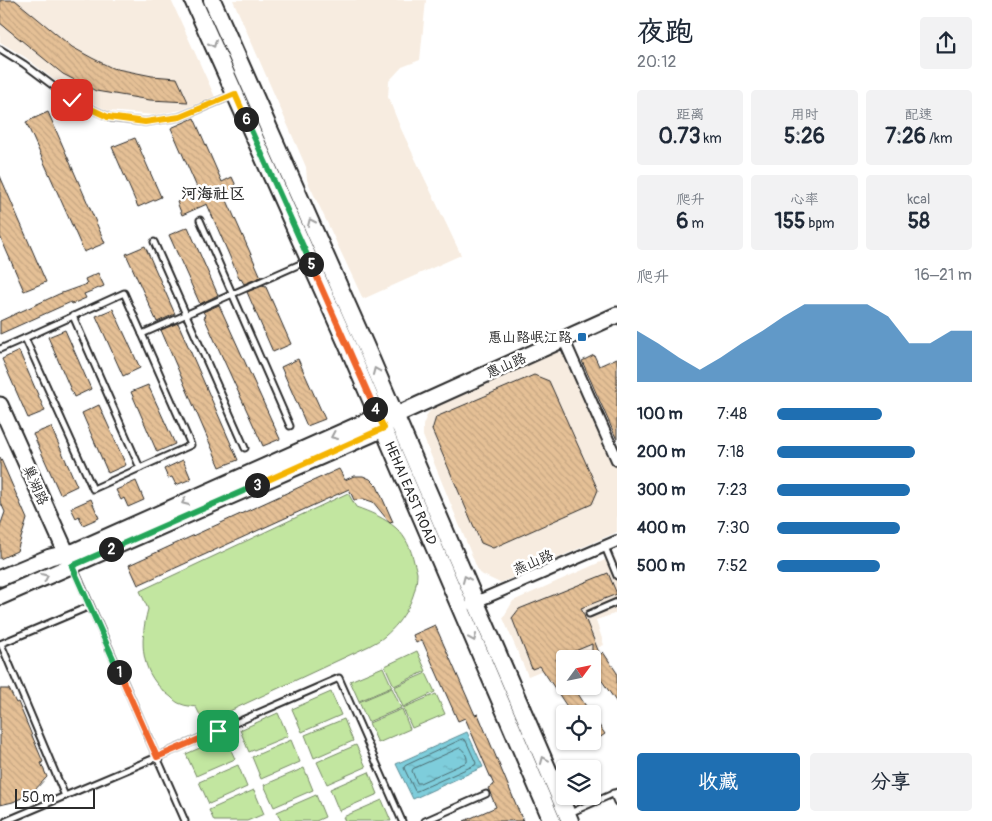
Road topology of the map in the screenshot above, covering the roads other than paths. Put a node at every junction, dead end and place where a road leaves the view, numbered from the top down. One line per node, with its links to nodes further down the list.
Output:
1 (193, 0): 4 (main road, HEHAI EAST ROAD, one-way to 4)
2 (212, 0): 17 (main road, HEHAI EAST ROAD, one-way to 2)
3 (0, 49): 4 (lane)
4 (235, 94): 7 (main road, HEHAI EAST ROAD)
5 (200, 220): 8 (lane)
6 (154, 242): 9 (lane)
7 (309, 260): 8 (lane); 18 (main road, HEHAI EAST ROAD)
8 (232, 294): 9 (lane); 19 (lane)
9 (186, 314): 12 (lane); 20 (lane)
10 (73, 316): 12 (lane); 13 (lane); 22 (lane)
11 (617, 316): 14 (street, 惠山路)
12 (142, 334): 22 (lane)
13 (25, 338): 15 (lane); 22 (lane)
14 (564, 340): 17 (street, 惠山路); 21 (street)
15 (0, 349)
16 (0, 406): 25 (street, 巢湖路)
17 (396, 415): 18 (street, 惠山路); 29 (main road, HEHAI EAST ROAD, one-way to 17)
18 (381, 422): 25 (street, 惠山路); 32 (main road, HEHAI EAST ROAD)
19 (290, 426)
20 (245, 448)
21 (617, 460)
22 (140, 468)
23 (617, 541): 24 (street, 燕山路)
24 (605, 546): 26 (lane); 29 (street, 燕山路)
25 (70, 559): 27 (street, 惠山路); 28 (street, 惠山路, one-way to 25); 31 (lane)
26 (617, 576)
27 (0, 578)
28 (0, 597)
29 (476, 602): 32 (street, 燕山路); 40 (main road, HEHAI EAST ROAD, one-way to 29)
30 (617, 602): 33 (lane)
31 (90, 606): 34 (lane); 35 (lane)
32 (461, 608): 40 (main road, HEHAI EAST ROAD, one-way to 40)
33 (589, 614)
34 (0, 644): 38 (lane)
35 (157, 757): 38 (lane); 42 (lane); 43 (lane)
36 (615, 793): 39 (lane); 40 (lane)
37 (486, 794): 44 (lane)
38 (65, 796): 41 (lane)
39 (617, 802)
40 (563, 819)
41 (6, 821)
42 (185, 821)
43 (402, 821)
44 (425, 821)

